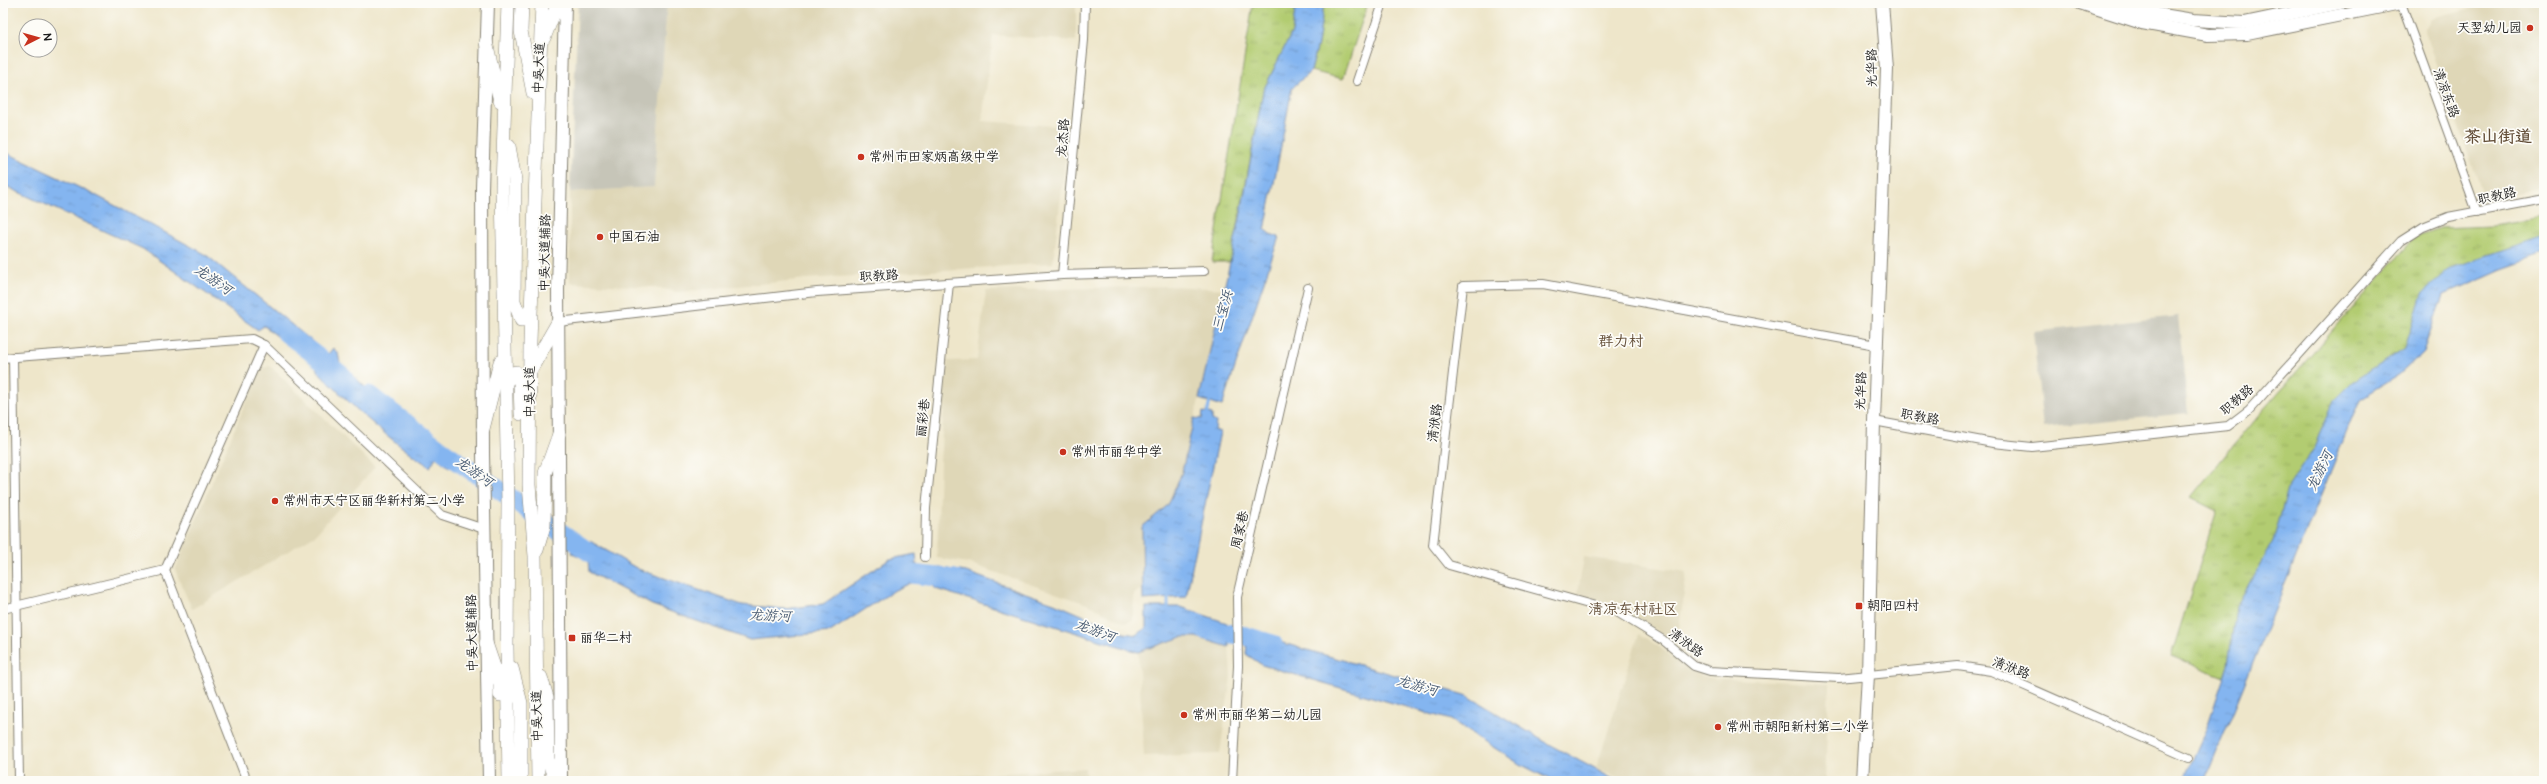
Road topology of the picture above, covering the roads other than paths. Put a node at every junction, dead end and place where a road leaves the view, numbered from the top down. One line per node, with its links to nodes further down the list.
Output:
1 (488, 3): 14 (main road)
2 (508, 3): 18 (main road, 中吴大道)
3 (522, 3): 17 (main road)
4 (542, 3): 15 (main road, 中吴大道)
5 (558, 3): 15 (main road)
6 (565, 3): 26 (main road, 中吴大道辅路)
7 (1085, 3): 22 (street, 龙杰路)
8 (1383, 3): 16 (street)
9 (1882, 3): 28 (main road, 光华路)
10 (2080, 3): 13 (main road)
11 (2110, 3): 12 (main road)
12 (2340, 3)
13 (2401, 3): 20 (street, 清凉东路)
14 (486, 42): 18 (main road); 35 (main road)
15 (540, 47): 17 (main road, 中吴大道)
16 (1357, 81)
17 (537, 117): 25 (main road, 中吴大道)
18 (504, 118): 25 (main road); 29 (main road, 中吴大道)
19 (2544, 199): 20 (street, 职教路)
20 (2477, 212): 34 (street, 职教路)
21 (1204, 271): 22 (street, 职教路)
22 (1062, 275): 23 (street, 职教路)
23 (949, 283): 26 (street, 职教路); 40 (street, 丽彩巷)
24 (1308, 288): 57 (street, 周家巷)
25 (531, 307): 32 (main road, 中吴大道)
26 (558, 322): 32 (main road); 36 (main road, 中吴大道辅路)
27 (264, 345): 31 (street); 38 (street); 41 (street)
28 (1876, 345): 34 (main road, 光华路); 47 (street, 清洑路)
29 (504, 347): 33 (main road, 中吴大道); 35 (main road)
30 (3, 358): 31 (street)
31 (13, 358): 42 (street)
32 (530, 373): 37 (main road, 中吴大道)
33 (505, 386): 37 (main road); 45 (main road, 中吴大道)
34 (1874, 420): 47 (main road, 光华路)
35 (483, 429): 38 (main road, 中吴大道辅路)
36 (559, 434): 39 (main road); 56 (main road, 中吴大道辅路)
37 (529, 485): 39 (main road, 中吴大道)
38 (484, 529): 44 (main road, 中吴大道辅路)
39 (535, 556): 46 (main road, 中吴大道)
40 (926, 557)
41 (165, 570): 42 (street); 51 (street)
42 (16, 606): 43 (street); 50 (street)
43 (3, 609)
44 (486, 643): 49 (main road); 52 (main road, 中吴大道辅路)
45 (506, 647): 49 (main road, 中吴大道); 53 (main road)
46 (537, 661): 54 (main road, 中吴大道); 55 (main road)
47 (1868, 675): 48 (street, 清洑路); 58 (main road, 光华路)
48 (2189, 758)
49 (509, 777)
50 (19, 781)
51 (247, 781)
52 (489, 781)
53 (521, 781)
54 (538, 781)
55 (555, 781)
56 (561, 781)
57 (1232, 781)
58 (1862, 781)

